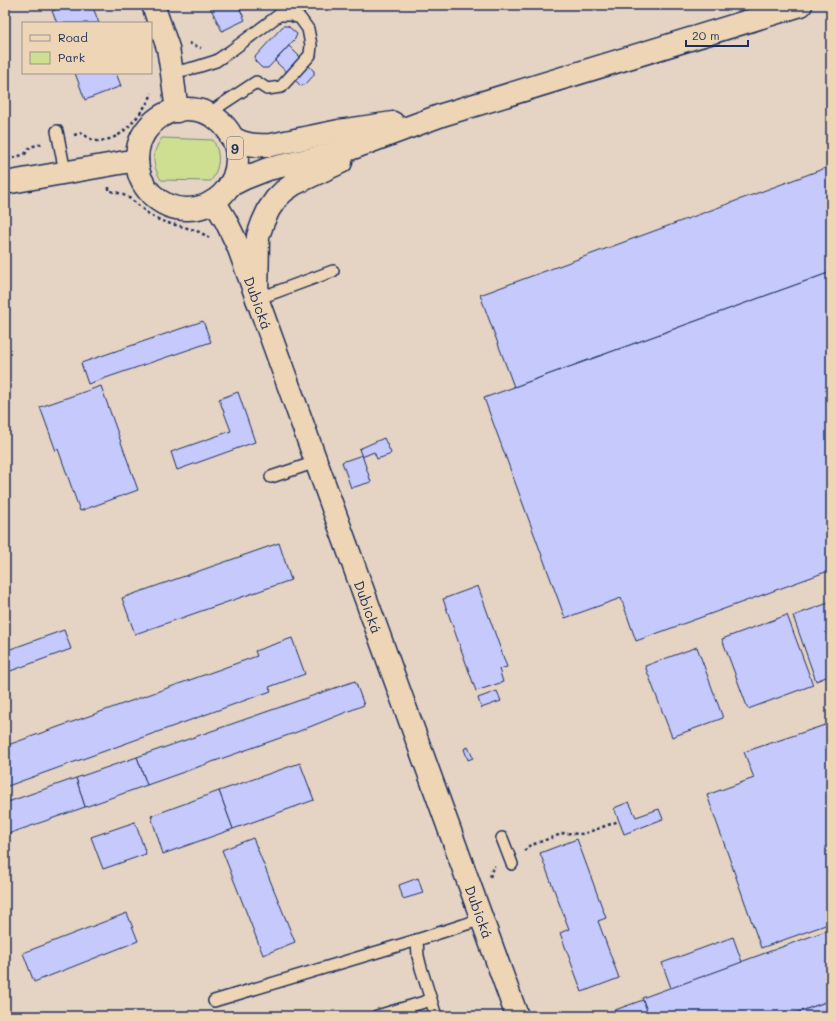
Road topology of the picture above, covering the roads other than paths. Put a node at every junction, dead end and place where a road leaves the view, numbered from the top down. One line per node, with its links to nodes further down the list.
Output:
1 (152, 5): 3 (main road)
2 (801, 5): 6 (main road, 9)
3 (172, 73): 4 (main road); 5 (lane)
4 (177, 111): 5 (main road, 9); 9 (main road, 9)
5 (209, 114): 8 (main road, 9)
6 (442, 115): 8 (main road, 9); 12 (main road, 9); 14 (main road)
7 (58, 135): 10 (lane)
8 (231, 137): 12 (main road, 9)
9 (137, 160): 10 (main road); 12 (main road, 9)
10 (65, 172): 11 (main road)
11 (5, 183)
12 (221, 194): 14 (main road, Dubická)
13 (333, 271): 14 (lane)
14 (257, 300): 15 (main road, Dubická)
15 (316, 462): 16 (lane); 19 (main road, Dubická)
16 (271, 477)
17 (502, 838): 18 (lane)
18 (511, 862)
19 (482, 919): 20 (lane); 25 (main road, Dubická)
20 (417, 940): 21 (lane); 22 (lane)
21 (431, 1000): 23 (lane); 24 (lane)
22 (214, 1001)
23 (377, 1016)
24 (436, 1016)
25 (517, 1016)

